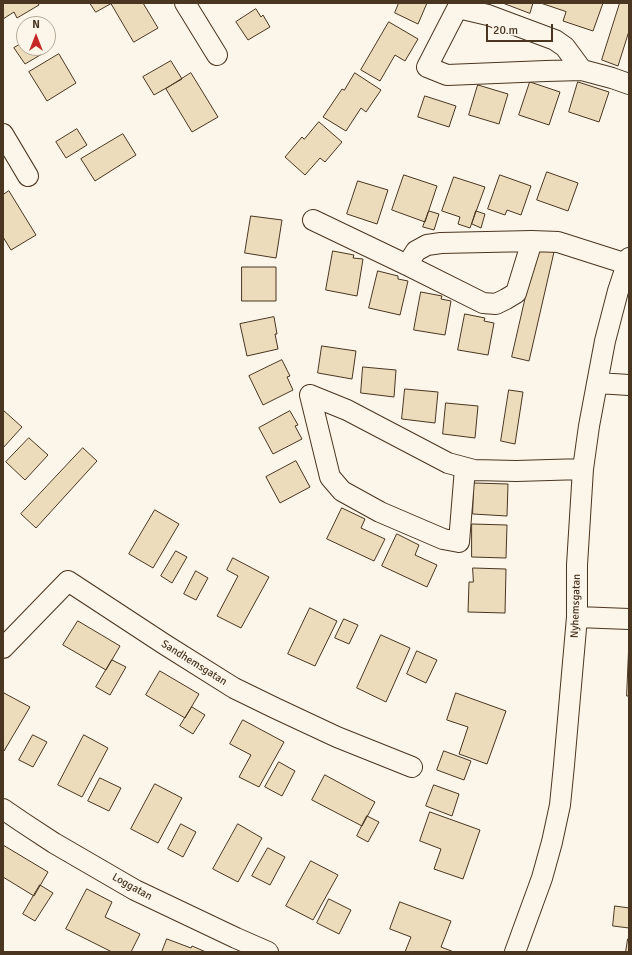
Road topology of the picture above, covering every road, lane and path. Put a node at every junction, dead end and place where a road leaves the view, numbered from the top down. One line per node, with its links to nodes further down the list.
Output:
1 (186, 3): 3 (street)
2 (459, 5): 4 (street); 4 (street)
3 (217, 55)
4 (582, 70): 5 (street)
5 (629, 84)
6 (3, 134): 7 (street)
7 (28, 176)
8 (313, 220): 11 (street)
9 (532, 241): 10 (street); 11 (street); 11 (street)
10 (628, 261): 12 (street, Nyhemsgatan)
11 (407, 265)
12 (597, 383): 13 (street); 15 (street, Nyhemsgatan)
13 (629, 385)
14 (465, 468): 14 (street); 15 (street)
15 (583, 469): 16 (street, Nyhemsgatan)
16 (577, 616): 17 (street); 22 (street, Nyhemsgatan)
17 (629, 619)
18 (3, 648): 19 (street, Sandhemsgatan)
19 (412, 767)
20 (3, 809): 21 (street, Loggatan)
21 (268, 952)
22 (515, 952)

